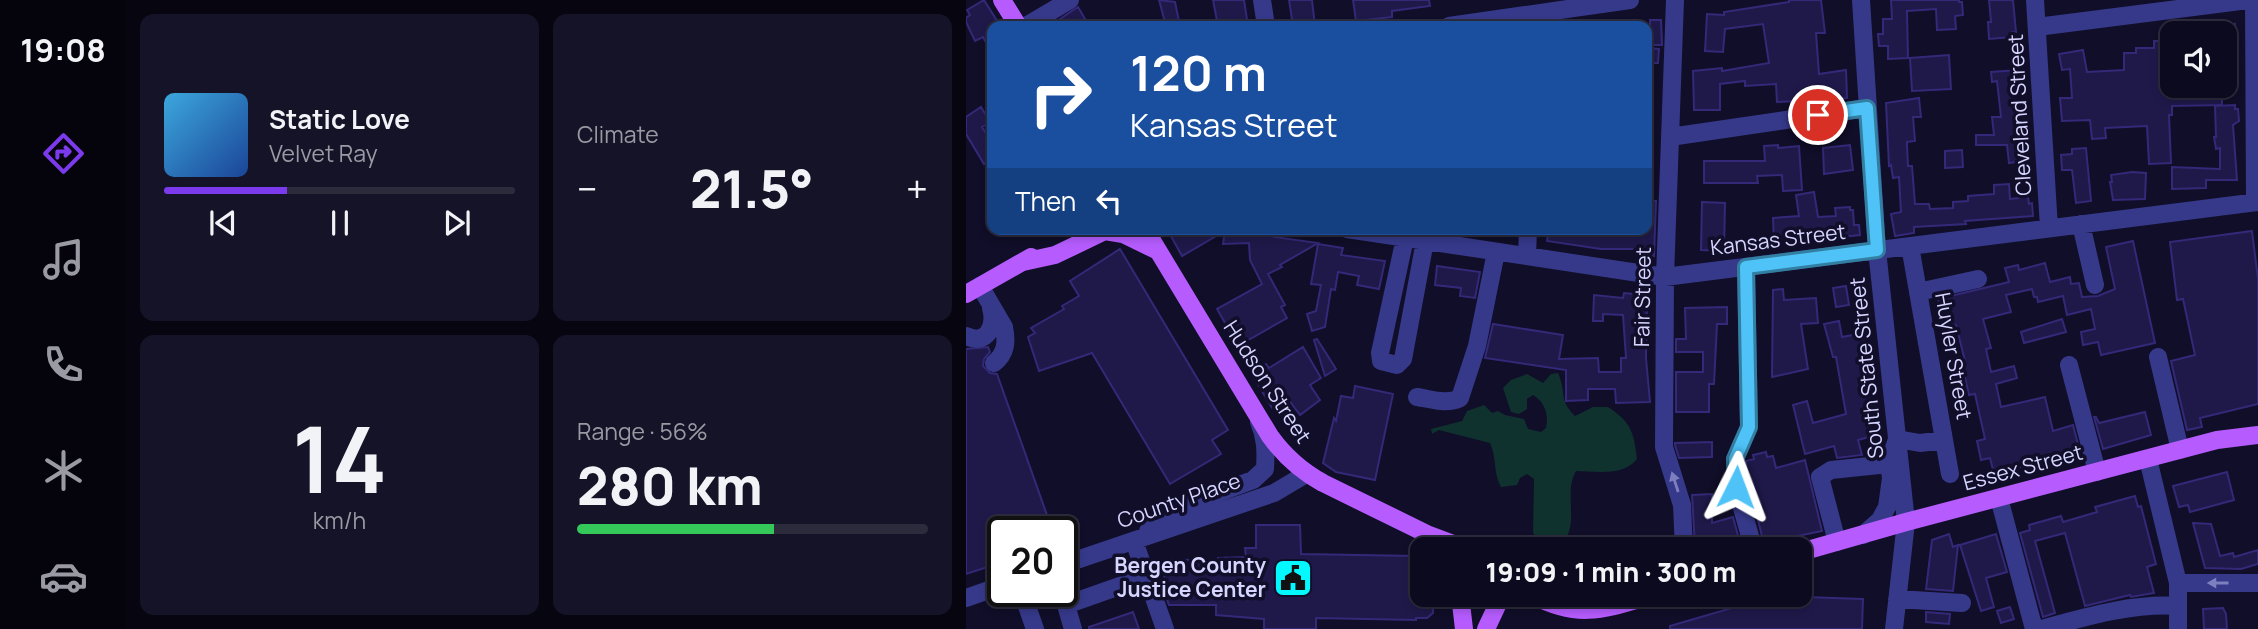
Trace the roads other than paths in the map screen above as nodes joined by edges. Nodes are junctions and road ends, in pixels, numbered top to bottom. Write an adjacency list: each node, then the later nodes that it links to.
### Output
1 (1002, 0): 11 (main road)
2 (1070, 0): 12 (street)
3 (1262, 0): 13 (street)
4 (1630, 0): 10 (street)
5 (1675, 0): 17 (street, Fair Street)
6 (1861, 0): 16 (street, South State Street)
7 (2035, 0): 15 (street, Cleveland Street)
8 (2248, 0): 15 (street)
9 (2253, 0): 18 (street)
10 (1534, 13): 14 (street)
11 (1015, 21)
12 (1034, 21)
13 (1265, 21)
14 (1482, 21)
15 (2037, 27): 20 (street, Cleveland Street)
16 (1867, 108): 17 (street); 30 (street, South State Street)
17 (1670, 137): 36 (street, Fair Street)
18 (2256, 202): 19 (street, Kansas Street)
19 (2081, 224): 20 (street, Kansas Street); 38 (street)
20 (2049, 228): 29 (street, Kansas Street)
21 (1069, 235): 34 (main road)
22 (1097, 235): 34 (main road)
23 (1125, 235): 31 (main road)
24 (1149, 235): 31 (main road, Hudson Street)
25 (1386, 235): 27 (street, Kansas Street)
26 (1528, 235): 33 (street)
27 (1405, 238): 28 (street, Kansas Street); 28 (street)
28 (1425, 241): 32 (street, Kansas Street)
29 (1910, 246): 30 (street, Kansas Street); 40 (street, Huyler Street)
30 (1877, 250): 35 (street, Kansas Street); 49 (street, South State Street)
31 (1158, 251): 47 (main road, Hudson Street)
32 (1496, 251): 33 (street, Kansas Street); 46 (street)
33 (1527, 256): 36 (street, Kansas Street)
34 (1023, 262): 39 (main road)
35 (1746, 267): 36 (street, Kansas Street); 64 (street)
36 (1665, 277): 63 (street, Fair Street, one-way to 36)
37 (1978, 279): 40 (street)
38 (2095, 285)
39 (970, 292): 41 (street)
40 (1918, 292): 50 (street, Huyler Street)
41 (990, 304): 42 (street); 44 (street)
42 (966, 336)
43 (2158, 357): 51 (street)
44 (994, 363)
45 (2069, 365): 54 (street)
46 (1417, 397)
47 (1248, 400): 55 (main road, Hudson Street); 65 (street)
48 (2258, 435): 51 (main road, Essex Street)
49 (1897, 439): 50 (street); 53 (street); 58 (street, South State Street)
50 (1944, 440): 56 (street, Huyler Street)
51 (2180, 450): 52 (main road, Essex Street)
52 (2148, 459): 54 (main road, Essex Street); 70 (street)
53 (1889, 464): 60 (street); 66 (street)
54 (2097, 472): 57 (main road, Essex Street)
55 (1306, 474): 59 (main road, Hudson Street); 65 (street, County Place)
56 (1950, 474)
57 (1999, 498): 58 (main road, Essex Street); 90 (street)
58 (1906, 522): 60 (main road, Essex Street); 75 (street, South State Street)
59 (1429, 535): 61 (main road); 62 (main road, Hudson Street)
60 (1863, 535): 66 (main road, Essex Street)
61 (1432, 537)
62 (1434, 537)
63 (1683, 537)
64 (1750, 537)
65 (1137, 539): 68 (street, County Place); 86 (street)
66 (1837, 542): 67 (main road, Essex Street)
67 (1812, 549)
68 (1078, 554)
69 (1131, 582): 73 (street)
70 (2178, 583): 71 (street, one-way to 70); 77 (street)
71 (2258, 583)
72 (987, 591): 74 (street)
73 (1078, 595)
74 (966, 598)
75 (1897, 599): 76 (street); 89 (street, South State Street)
76 (1962, 603)
77 (2178, 606): 91 (street); 92 (street)
78 (1027, 607): 84 (street)
79 (1067, 607): 85 (street)
80 (1461, 607): 87 (main road)
81 (1496, 607): 88 (main road)
82 (1565, 607): 83 (main road)
83 (1612, 607)
84 (1035, 629)
85 (1073, 629)
86 (1165, 629)
87 (1464, 629)
88 (1486, 629)
89 (1894, 629)
90 (2034, 629)
91 (2041, 629)
92 (2178, 629)

